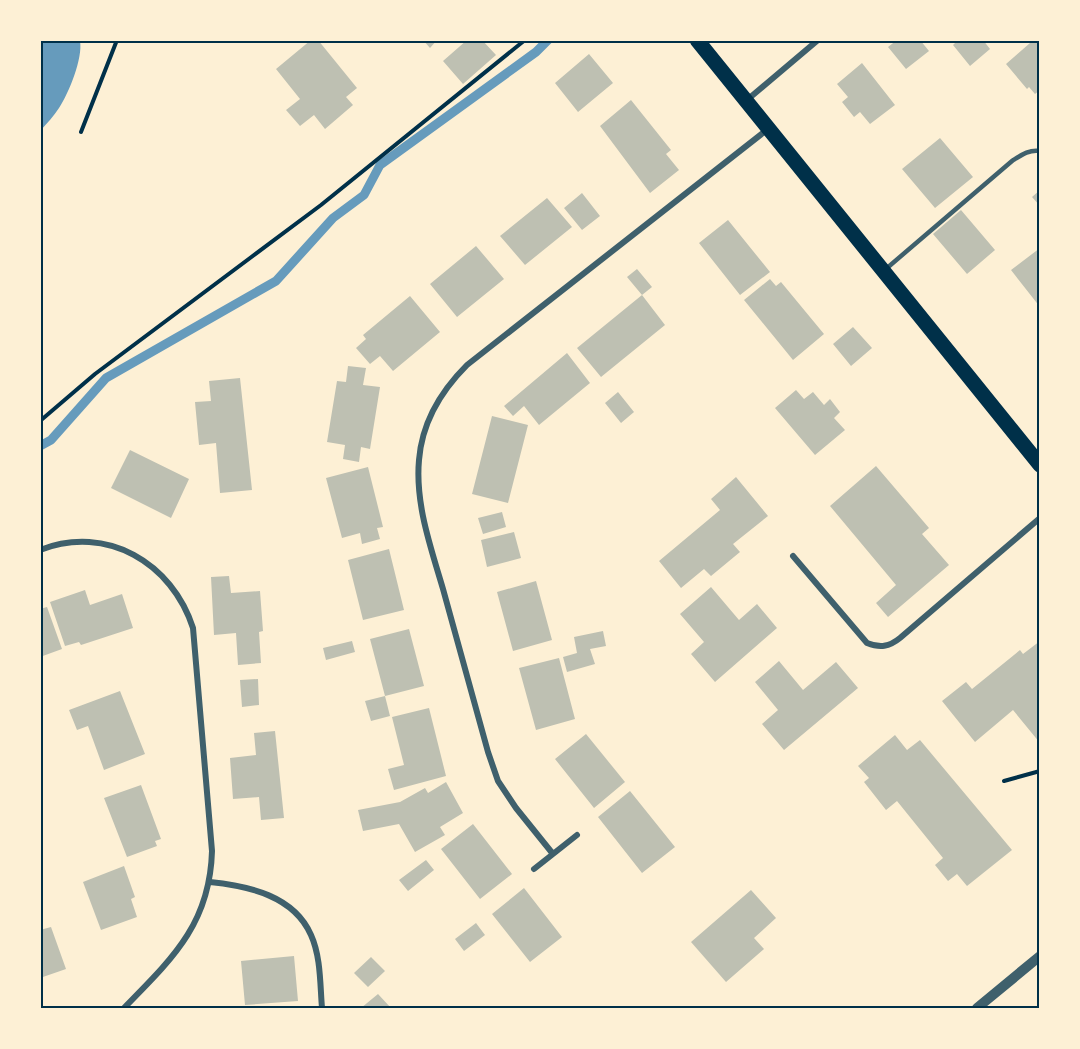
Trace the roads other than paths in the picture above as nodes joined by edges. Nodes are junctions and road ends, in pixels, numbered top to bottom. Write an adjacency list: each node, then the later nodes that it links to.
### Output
1 (697, 40): 3 (main road)
2 (818, 40): 3 (street)
3 (746, 101): 4 (main road)
4 (768, 129): 6 (main road); 12 (street)
5 (1040, 151): 6 (lane)
6 (883, 271): 7 (main road)
7 (1040, 465)
8 (1040, 518): 10 (street)
9 (40, 550): 14 (street)
10 (794, 556)
11 (577, 835): 12 (street)
12 (553, 854): 13 (street)
13 (534, 869)
14 (210, 882): 16 (street); 17 (street)
15 (1040, 956): 18 (street)
16 (124, 1008)
17 (322, 1008)
18 (977, 1008)

